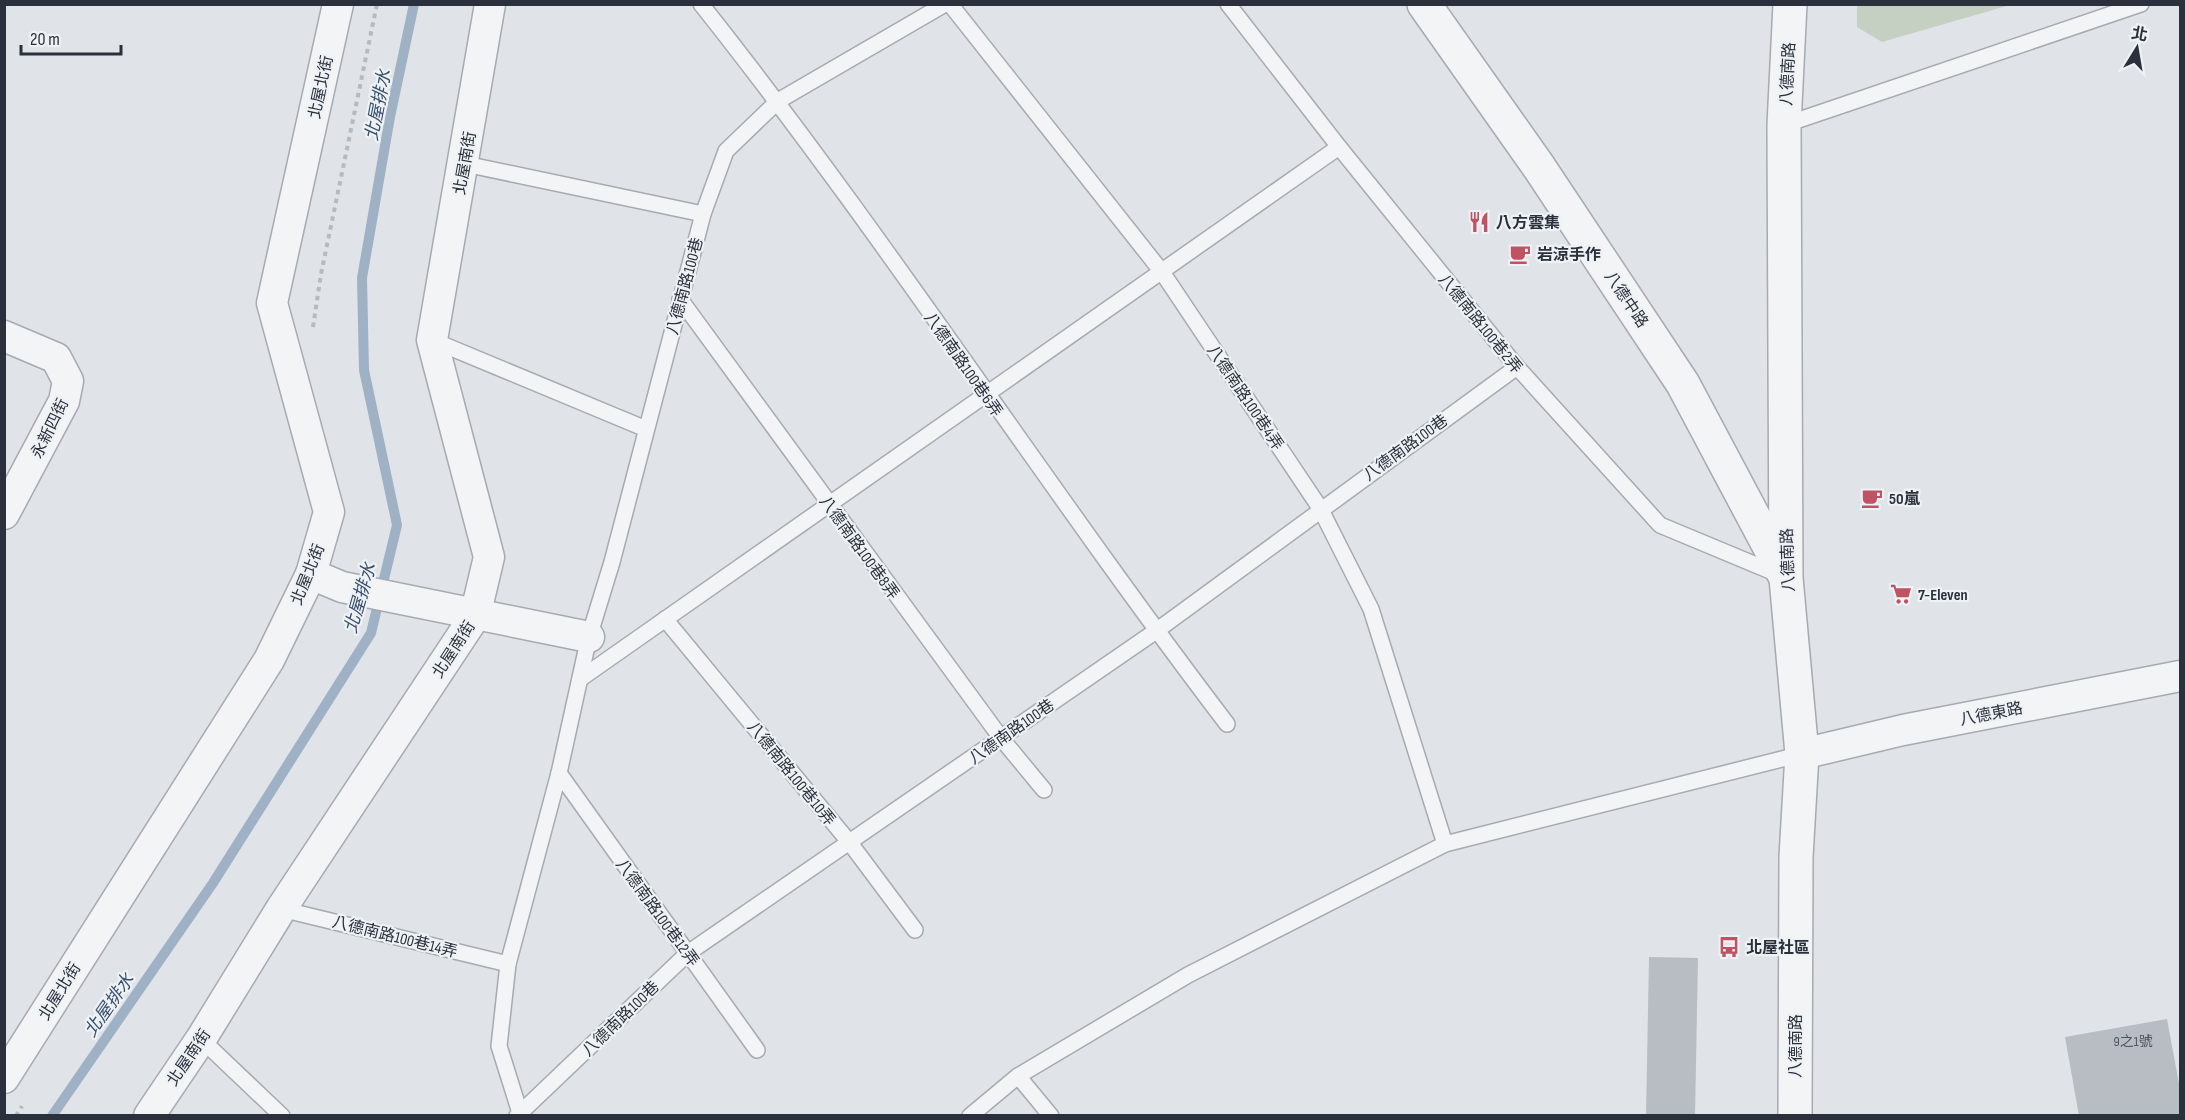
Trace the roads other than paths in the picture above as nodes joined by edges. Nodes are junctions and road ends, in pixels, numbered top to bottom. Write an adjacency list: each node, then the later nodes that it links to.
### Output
1 (338, 4): 25 (street, 北屋北街)
2 (490, 4): 13 (street, 北屋南街)
3 (700, 4): 10 (lane, 八德南路100巷6弄)
4 (945, 4): 10 (lane, 八德南路100巷)
5 (950, 4): 15 (lane, 八德南路100巷4弄)
6 (1228, 4): 12 (lane, 八德南路100巷2弄)
7 (1424, 4): 26 (street, 八德中路)
8 (1790, 4): 11 (street, 八德南路)
9 (2141, 4): 11 (lane)
10 (778, 101): 14 (lane, 八德南路100巷); 20 (lane, 八德南路100巷6弄)
11 (1784, 125): 26 (street, 八德南路)
12 (1339, 147): 15 (lane); 19 (lane, 八德南路100巷2弄)
13 (465, 164): 14 (lane); 18 (street, 北屋南街)
14 (703, 214): 16 (lane, 八德南路100巷)
15 (1162, 272): 20 (lane); 23 (lane, 八德南路100巷4弄)
16 (680, 300): 21 (lane, 八德南路100巷); 22 (lane, 八德南路100巷8弄)
17 (4, 336): 24 (street, 永新四街)
18 (432, 340): 21 (lane); 27 (street, 北屋南街)
19 (1517, 367): 23 (lane, 八德南路100巷); 26 (lane, 八德南路100巷2弄)
20 (986, 394): 22 (lane); 29 (lane, 八德南路100巷6弄)
21 (646, 429): 30 (lane, 八德南路100巷)
22 (829, 505): 28 (lane); 34 (lane, 八德南路100巷8弄)
23 (1320, 508): 29 (lane, 八德南路100巷); 39 (lane, 八德南路100巷4弄)
24 (4, 514)
25 (311, 574): 27 (street); 47 (street, 北屋北街)
26 (1786, 578): 35 (street, 八德南路)
27 (475, 616): 30 (street); 40 (street, 北屋南街)
28 (665, 619): 32 (lane); 38 (lane, 八德南路100巷10弄)
29 (1156, 631): 33 (lane, 八德南路100巷6弄); 34 (lane, 八德南路100巷)
30 (589, 637): 32 (lane, 八德南路100巷)
31 (2181, 676): 35 (street, 八德東路)
32 (580, 679): 36 (lane, 八德南路100巷)
33 (1227, 723)
34 (1001, 738): 37 (lane, 八德南路100巷8弄); 38 (lane, 八德南路100巷)
35 (1802, 754): 39 (lane); 53 (street, 八德南路)
36 (559, 773): 42 (lane, 八德南路100巷12弄); 43 (lane, 八德南路100巷)
37 (1044, 790)
38 (850, 843): 41 (lane, 八德南路100巷10弄); 42 (lane, 八德南路100巷)
39 (1445, 844): 46 (lane)
40 (281, 909): 43 (lane, 八德南路100巷14弄); 44 (street, 北屋南街)
41 (915, 930)
42 (688, 953): 45 (lane, 八德南路100巷12弄); 48 (lane, 八德南路100巷)
43 (508, 964): 48 (lane, 八德南路100巷)
44 (201, 1038): 49 (street, 北屋南街); 50 (lane)
45 (757, 1050)
46 (1018, 1076): 51 (lane); 52 (lane)
47 (4, 1078)
48 (519, 1115)
49 (149, 1116)
50 (282, 1116)
51 (969, 1116)
52 (1051, 1116)
53 (1795, 1116)

